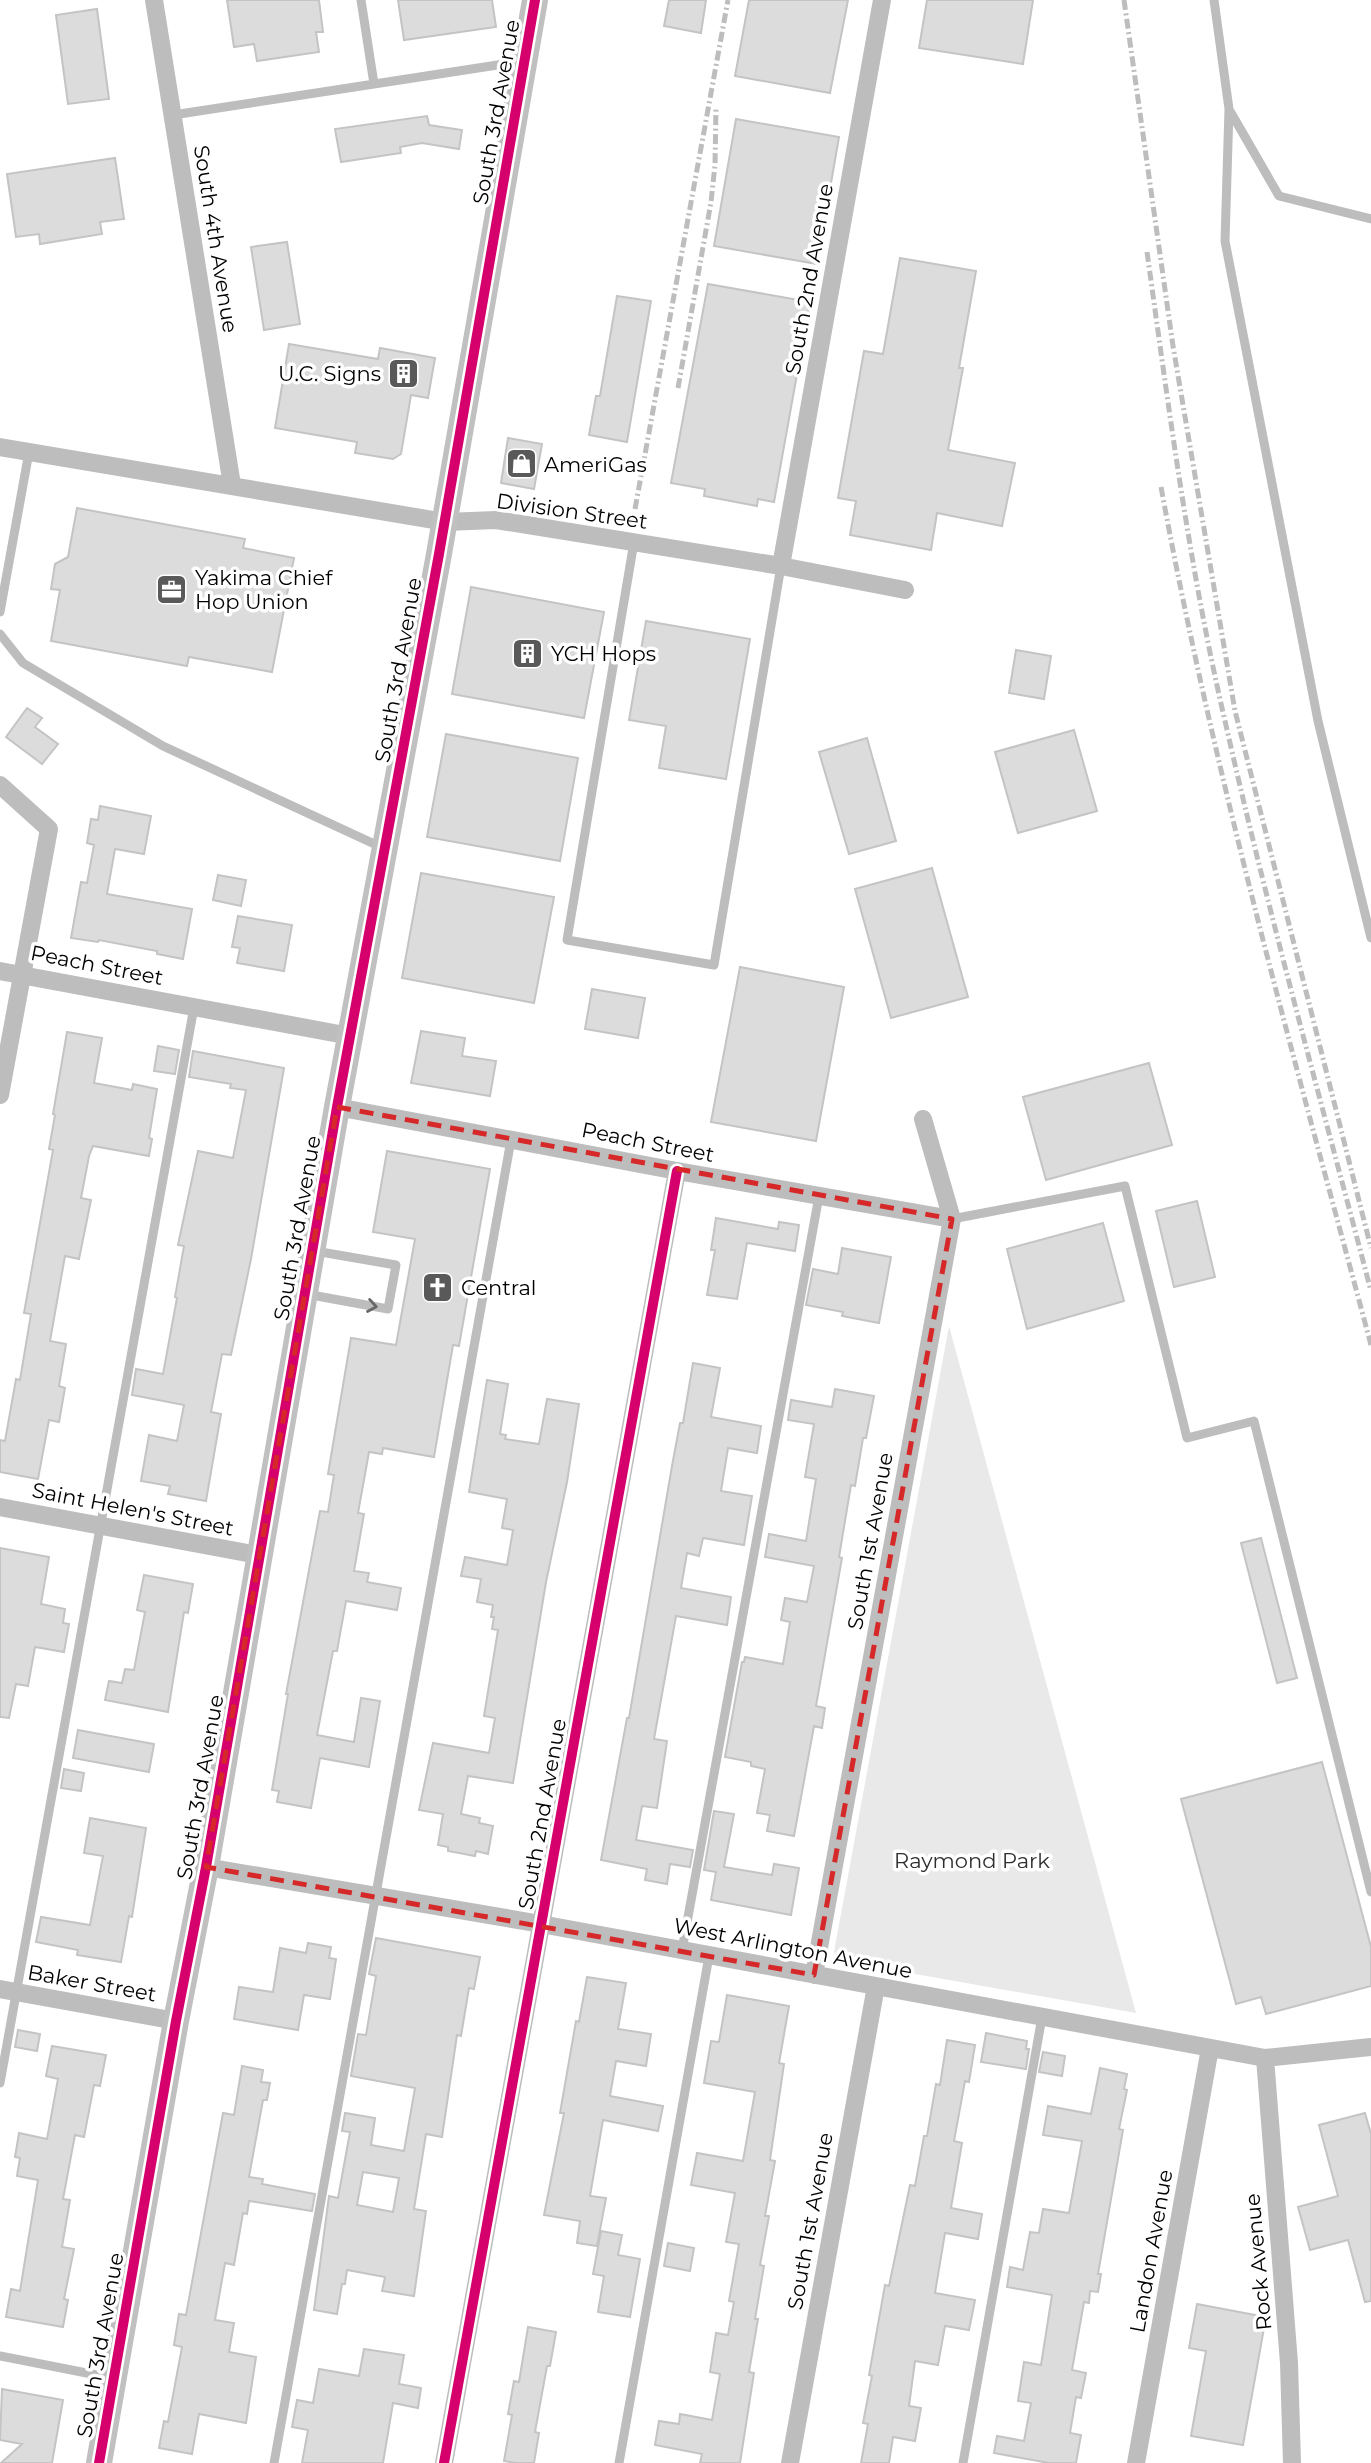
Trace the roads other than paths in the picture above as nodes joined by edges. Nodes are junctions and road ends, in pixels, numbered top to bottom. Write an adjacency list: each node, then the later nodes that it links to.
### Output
1 (154, 0): 9 (street, South 4th Avenue)
2 (361, 0): 7 (lane)
3 (535, 0): 6 (street, South 3rd Avenue)
4 (882, 0): 16 (street, South 2nd Avenue)
5 (1214, 0): 8 (lane)
6 (524, 67): 7 (lane); 14 (street, South 3rd Avenue)
7 (374, 84): 9 (lane)
8 (1229, 109): 10 (lane); 22 (lane)
9 (173, 115): 13 (street, South 4th Avenue)
10 (1371, 219)
11 (0, 447): 12 (street, Division Street)
12 (29, 452): 13 (street, Division Street); 18 (lane)
13 (232, 485): 14 (street, Division Street)
14 (445, 522): 15 (street, Division Street); 21 (street, South 3rd Avenue)
15 (634, 542): 16 (street, Division Street); 16 (lane)
16 (781, 566): 17 (street, Division Street)
17 (905, 590)
18 (0, 612)
19 (0, 634): 21 (lane)
20 (0, 785): 24 (street)
21 (385, 849): 26 (street, South 3rd Avenue)
22 (1371, 938)
23 (0, 971): 24 (street, Peach Street)
24 (21, 974): 25 (street, Peach Street); 27 (street)
25 (194, 1007): 26 (street, Peach Street); 37 (lane)
26 (350, 1036): 28 (street, South 3rd Avenue)
27 (0, 1095)
28 (337, 1107): 30 (street, Peach Street); 34 (street, South 3rd Avenue)
29 (923, 1119): 33 (street, South 1st Avenue)
30 (511, 1140): 31 (street, Peach Street); 41 (lane)
31 (677, 1171): 32 (street, Peach Street); 42 (street, South 2nd Avenue)
32 (819, 1196): 33 (street, Peach Street); 43 (lane)
33 (952, 1219): 40 (lane); 45 (street, South 1st Avenue)
34 (312, 1250): 35 (street, South 3rd Avenue); 35 (lane, one-way to 34)
35 (304, 1294): 38 (street, South 3rd Avenue)
36 (0, 1507): 37 (street, Saint Helen's Street)
37 (100, 1526): 38 (street, Saint Helen's Street); 47 (lane)
38 (258, 1555): 39 (street, South 3rd Avenue)
39 (206, 1867): 41 (street, West Arlington Avenue); 49 (street, South 3rd Avenue)
40 (1371, 1892)
41 (375, 1896): 42 (street, West Arlington Avenue); 57 (lane)
42 (541, 1924): 43 (street, West Arlington Avenue); 58 (street, South 2nd Avenue)
43 (682, 1950): 44 (street, West Arlington Avenue)
44 (709, 1956): 45 (street, West Arlington Avenue); 59 (lane)
45 (814, 1975): 46 (street, West Arlington Avenue)
46 (876, 1986): 48 (street, West Arlington Avenue); 60 (street, South 1st Avenue)
47 (8, 1991): 49 (street, Baker Street); 53 (lane)
48 (1042, 2017): 51 (street, West Arlington Avenue); 61 (lane)
49 (176, 2021): 55 (street, South 3rd Avenue)
50 (1371, 2046): 52 (street, West Arlington Avenue)
51 (1210, 2048): 52 (street, West Arlington Avenue); 62 (street, Landon Avenue)
52 (1265, 2058): 63 (street, Rock Avenue)
53 (0, 2083)
54 (0, 2356): 55 (lane)
55 (114, 2378): 56 (street, South 3rd Avenue)
56 (99, 2463)
57 (274, 2463)
58 (444, 2463)
59 (619, 2463)
60 (790, 2463)
61 (963, 2463)
62 (1136, 2463)
63 (1292, 2463)

